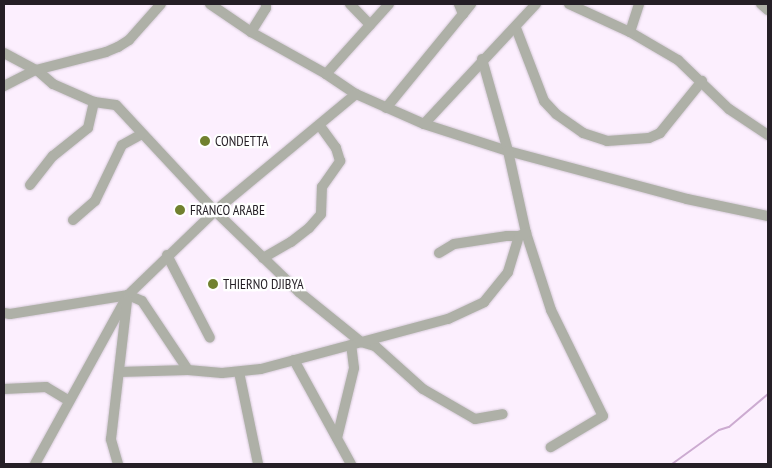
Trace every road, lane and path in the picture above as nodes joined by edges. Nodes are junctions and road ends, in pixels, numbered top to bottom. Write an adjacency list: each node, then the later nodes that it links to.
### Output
1 (161, 4): 20 (street)
2 (210, 4): 16 (street)
3 (266, 4): 16 (street)
4 (350, 4): 14 (street)
5 (389, 4): 14 (street)
6 (459, 4): 13 (street)
7 (471, 4): 13 (street)
8 (536, 4): 15 (street)
9 (569, 4): 17 (street)
10 (639, 4): 17 (street)
11 (761, 4): 12 (street)
12 (768, 10)
13 (463, 14): 26 (street)
14 (370, 25): 21 (street)
15 (516, 28): 19 (street); 22 (street)
16 (251, 32): 21 (street)
17 (630, 32): 22 (street)
18 (4, 53): 20 (street)
19 (482, 60): 27 (street); 31 (street)
20 (36, 70): 23 (street); 25 (street)
21 (326, 74): 24 (street)
22 (702, 81): 30 (street)
23 (4, 86)
24 (356, 94): 26 (street); 28 (street)
25 (94, 102): 29 (street); 32 (street)
26 (386, 108): 27 (street)
27 (424, 124): 31 (street)
28 (320, 126): 33 (street); 39 (street)
29 (142, 134): 33 (street); 35 (street)
30 (768, 135)
31 (508, 150): 34 (street); 36 (street)
32 (30, 185)
33 (215, 211): 38 (street); 39 (street)
34 (768, 216)
35 (73, 220)
36 (523, 235): 37 (street); 43 (street); 52 (street)
37 (439, 253)
38 (167, 255): 40 (street); 42 (street)
39 (263, 258): 43 (street)
40 (128, 295): 41 (street); 45 (street); 46 (street); 49 (street)
41 (4, 313)
42 (210, 338)
43 (356, 344): 44 (street); 50 (street); 51 (street)
44 (294, 360): 47 (street); 51 (street)
45 (188, 370): 46 (street); 47 (street)
46 (119, 372): 54 (street)
47 (239, 372): 55 (street)
48 (4, 389): 49 (street)
49 (69, 401): 53 (street)
50 (503, 414)
51 (337, 438): 56 (street)
52 (551, 447)
53 (35, 464)
54 (118, 464)
55 (258, 464)
56 (351, 464)

